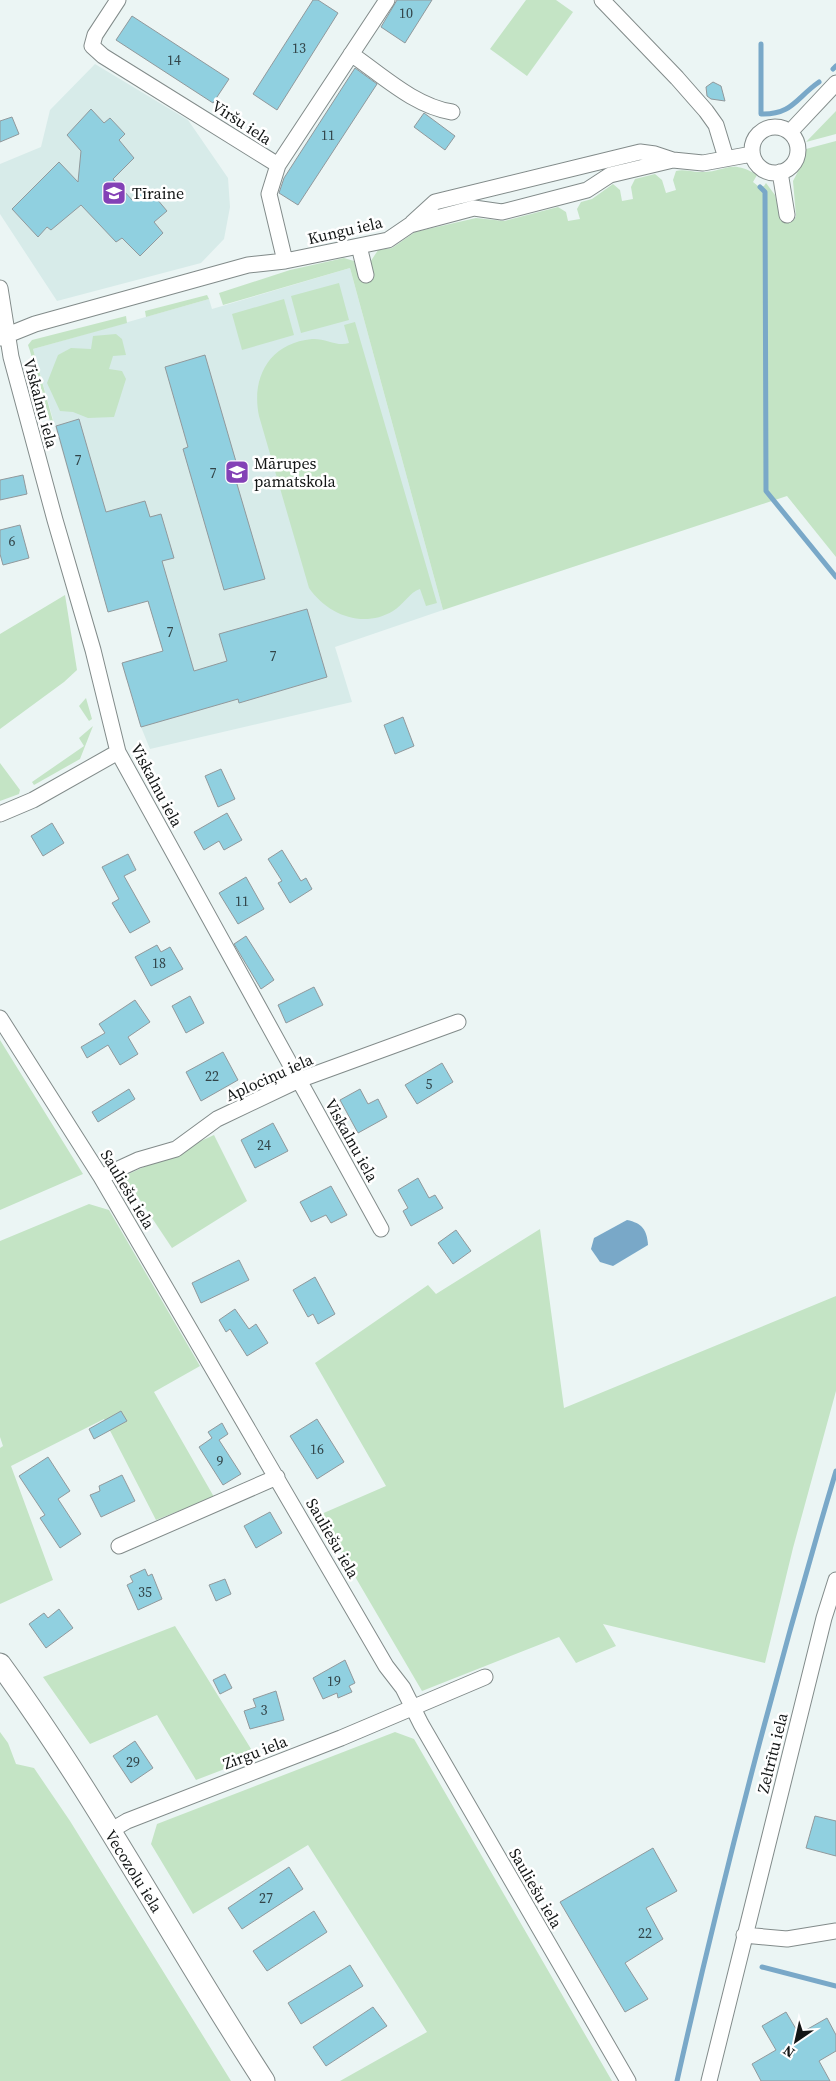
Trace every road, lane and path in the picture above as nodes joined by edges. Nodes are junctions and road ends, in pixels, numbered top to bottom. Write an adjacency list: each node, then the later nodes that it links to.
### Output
1 (118, 0): 11 (street, Viršu iela)
2 (387, 0): 4 (street, Viršu iela)
3 (602, 0): 9 (street)
4 (351, 54): 6 (street); 11 (street, Viršu iela)
5 (836, 83): 7 (street)
6 (452, 112)
7 (790, 132): 8 (street); 12 (street)
8 (752, 154): 9 (street, Kungu iela); 12 (street)
9 (726, 158): 10 (street, Kungu iela)
10 (673, 160): 14 (street, Kungu iela); 14 (street)
11 (278, 165): 16 (street)
12 (780, 172): 13 (street)
13 (787, 215)
14 (410, 226): 15 (street, Kungu iela)
15 (359, 246): 16 (street, Kungu iela); 17 (street)
16 (285, 261): 19 (street, Kungu iela)
17 (366, 275)
18 (0, 288): 19 (street, Viskalnu iela)
19 (4, 336): 20 (street, Viskalnu iela)
20 (118, 752): 21 (street); 24 (street, Viskalnu iela)
21 (0, 814)
22 (0, 1018): 25 (street, Sauliešu iela)
23 (458, 1022): 24 (street, Aplociņu iela)
24 (299, 1080): 25 (street, Aplociņu iela); 26 (street, Viskalnu iela)
25 (101, 1177): 27 (street, Sauliešu iela)
26 (381, 1229)
27 (277, 1477): 28 (street); 33 (street, Sauliešu iela)
28 (119, 1546)
29 (836, 1580): 30 (street, Zeltrītu iela)
30 (830, 1620): 36 (street, Zeltrītu iela)
31 (0, 1664): 34 (street, Vecozolu iela)
32 (485, 1677): 33 (street, Zirgu iela)
33 (413, 1706): 34 (street, Zirgu iela); 38 (street, Sauliešu iela)
34 (110, 1831): 37 (street, Vecozolu iela)
35 (836, 1931): 36 (street)
36 (744, 1935): 39 (street, Zeltrītu iela)
37 (264, 2081)
38 (628, 2081)
39 (710, 2081)

